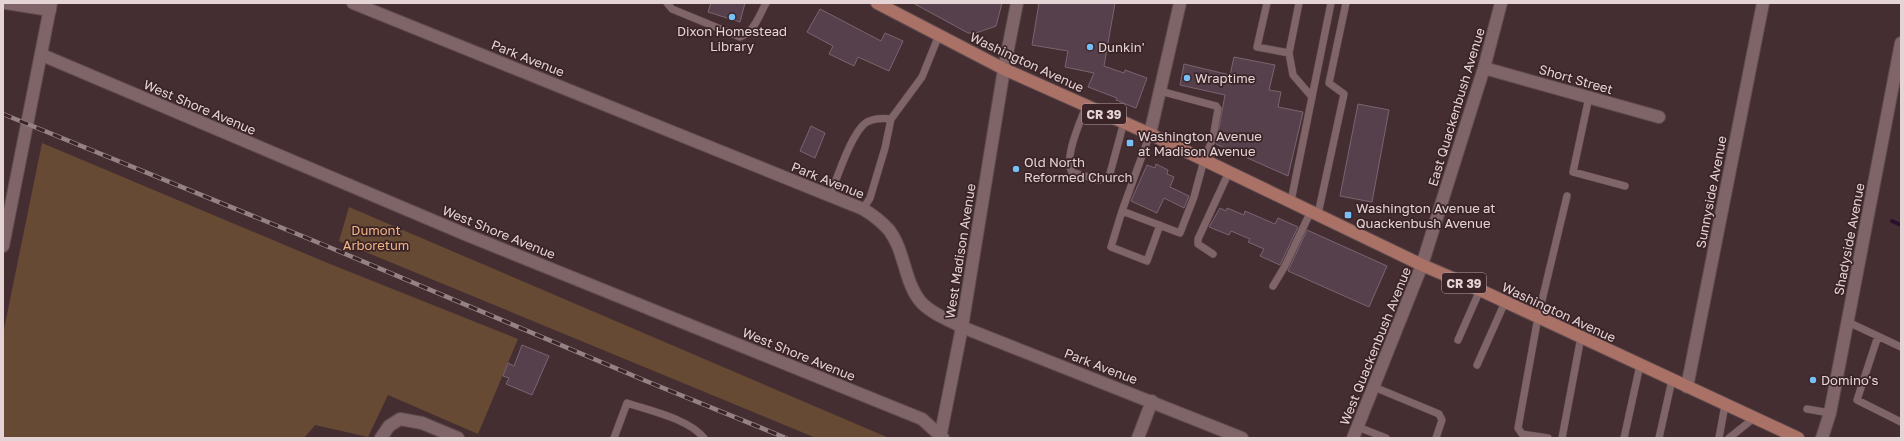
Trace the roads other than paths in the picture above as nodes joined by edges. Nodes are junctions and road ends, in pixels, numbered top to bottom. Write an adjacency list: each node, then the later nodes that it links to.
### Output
1 (6, 3): 14 (street)
2 (353, 3): 32 (street, Park Avenue)
3 (667, 3): 4 (lane)
4 (766, 3)
5 (877, 3): 15 (main road, Washington Avenue / CR 39)
6 (1017, 3): 20 (street, West Madison Avenue)
7 (1180, 3): 21 (street)
8 (1267, 3): 17 (lane)
9 (1299, 3): 17 (lane)
10 (1331, 3): 22 (lane)
11 (1346, 3): 37 (lane)
12 (1501, 3): 19 (street, East Quackenbush Avenue)
13 (1763, 3): 57 (street, Sunnyside Avenue)
14 (50, 7): 18 (street)
15 (939, 35): 20 (main road, Washington Avenue / CR 39); 26 (lane)
16 (1901, 43): 47 (street, Shadyside Avenue)
17 (1289, 53): 22 (lane)
18 (42, 55): 38 (street); 65 (street, West Shore Avenue)
19 (1484, 68): 23 (street, Short Street); 42 (street, East Quackenbush Avenue)
20 (1004, 69): 24 (main road, Washington Avenue / CR 39); 48 (street, West Madison Avenue)
21 (1160, 91): 28 (street); 29 (lane)
22 (1312, 97): 34 (lane)
23 (1589, 97): 25 (street, Short Street); 31 (lane)
24 (1086, 106): 27 (main road, Washington Avenue / CR 39); 27 (lane)
25 (1659, 117)
26 (891, 118): 32 (lane); 35 (lane)
27 (1124, 122): 28 (main road, Washington Avenue / CR 39)
28 (1150, 134): 29 (main road, Washington Avenue / CR 39); 36 (lane)
29 (1204, 160): 30 (main road, Washington Avenue / CR 39); 39 (lane)
30 (1229, 172): 34 (main road, Washington Avenue / CR 39); 41 (lane)
31 (1625, 186)
32 (830, 196): 35 (street, Park Avenue)
33 (1567, 196): 46 (lane)
34 (1291, 201): 37 (main road, Washington Avenue / CR 39)
35 (862, 209): 48 (street, Park Avenue)
36 (1122, 211): 39 (lane); 39 (lane)
37 (1315, 212): 42 (main road, Washington Avenue / CR 39); 43 (lane)
38 (5, 220): 40 (street)
39 (1160, 225)
40 (3, 246)
41 (1214, 254)
42 (1422, 265): 44 (main road, Washington Avenue / CR 39); 56 (street, West Quackenbush Avenue)
43 (1272, 286)
44 (1480, 290): 45 (main road, Washington Avenue / CR 39); 51 (lane)
45 (1505, 302): 46 (main road, Washington Avenue / CR 39); 53 (lane)
46 (1538, 317): 50 (main road, Washington Avenue / CR 39); 75 (lane)
47 (1848, 322): 49 (lane); 61 (street, Shadyside Avenue)
48 (962, 327): 58 (street, Park Avenue); 65 (street, West Madison Avenue)
49 (1878, 336): 52 (lane); 63 (lane)
50 (1581, 337): 54 (main road, Washington Avenue / CR 39); 76 (lane)
51 (1458, 340)
52 (1901, 347)
53 (1477, 365)
54 (1640, 365): 55 (main road, Washington Avenue / CR 39); 77 (lane)
55 (1672, 380): 57 (main road, Washington Avenue / CR 39); 78 (lane)
56 (1374, 386): 64 (street, West Quackenbush Avenue); 74 (lane)
57 (1687, 387): 59 (main road, Washington Avenue / CR 39)
58 (1152, 401): 70 (street); 71 (street, Park Avenue)
59 (1725, 405): 62 (main road, Washington Avenue / CR 39); 79 (lane)
60 (1807, 409): 61 (lane)
61 (1830, 413): 82 (street, Shadyside Avenue)
62 (1754, 418): 80 (lane); 81 (main road, Washington Avenue / CR 39)
63 (1901, 422)
64 (1358, 426): 72 (street, West Quackenbush Avenue); 73 (lane)
65 (941, 437)
66 (381, 438): 67 (street)
67 (458, 438)
68 (614, 438): 69 (lane)
69 (704, 438)
70 (1138, 438)
71 (1242, 438)
72 (1353, 438)
73 (1386, 438)
74 (1436, 438)
75 (1548, 438)
76 (1562, 438)
77 (1624, 438)
78 (1659, 438)
79 (1719, 438)
80 (1729, 438)
81 (1798, 438)
82 (1822, 438)

